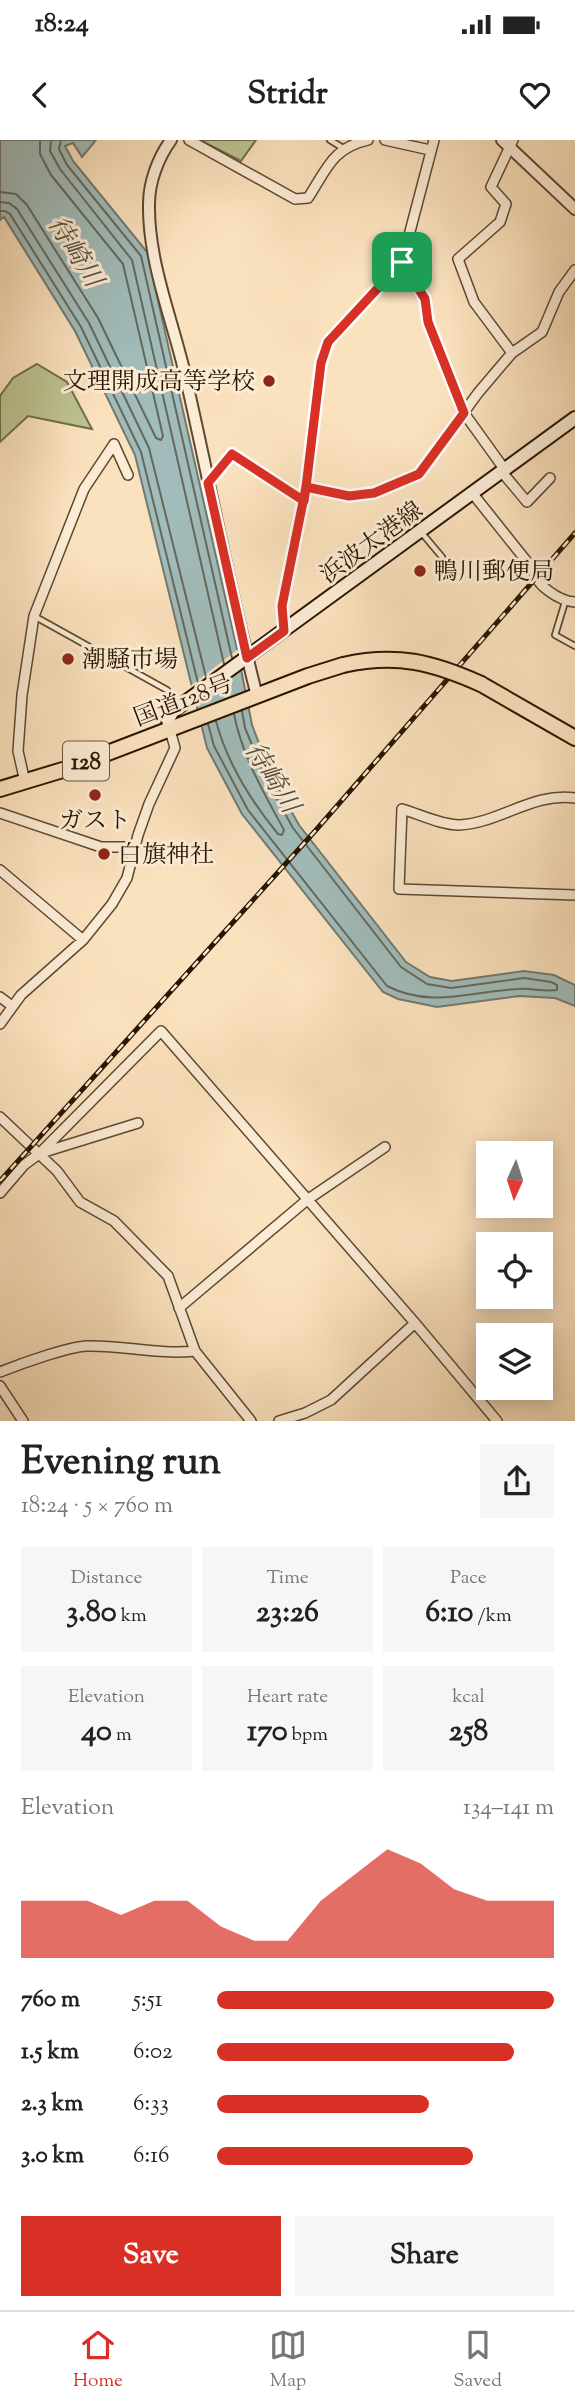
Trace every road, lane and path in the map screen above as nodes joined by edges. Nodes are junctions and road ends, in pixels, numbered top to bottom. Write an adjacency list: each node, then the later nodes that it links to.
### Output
1 (171, 140): 19 (street)
2 (189, 140): 8 (street)
3 (330, 140): 8 (lane)
4 (368, 140): 8 (street)
5 (385, 140): 9 (street)
6 (434, 140): 9 (street)
7 (508, 142): 10 (street); 13 (street)
8 (343, 148)
9 (430, 150): 11 (street)
10 (575, 209)
11 (402, 262): 14 (street); 20 (street)
12 (575, 270): 13 (street)
13 (513, 353): 14 (street)
14 (464, 413): 16 (street); 20 (street)
15 (575, 418): 16 (main road, 浜波太港線)
16 (503, 471): 18 (street); 21 (main road, 浜波太港線)
17 (128, 475): 26 (street)
18 (550, 478)
19 (208, 483): 22 (street); 29 (street)
20 (306, 487): 22 (street)
21 (473, 494): 23 (main road, 浜波太港線); 25 (street)
22 (304, 501): 27 (street)
23 (421, 532): 24 (lane); 27 (main road, 浜波太港線)
24 (442, 557)
25 (570, 602): 28 (lane)
26 (34, 616): 30 (lane); 34 (street)
27 (284, 631): 29 (main road, 浜波太港線)
28 (575, 646)
29 (243, 661): 31 (street); 32 (main road, 浜波太港線)
30 (167, 690)
31 (253, 697): 32 (highway, 国道128号 / 128); 33 (highway, 国道128号 / 128, bridge)
32 (170, 730): 34 (highway, 国道128号 / 128); 38 (street)
33 (575, 738)
34 (25, 782): 35 (highway, 国道128号 / 128)
35 (0, 789)
36 (575, 798): 40 (street)
37 (0, 813): 38 (street)
38 (135, 847): 41 (street)
39 (0, 870): 41 (street)
40 (575, 895)
41 (83, 940): 43 (street)
42 (0, 997): 43 (street)
43 (12, 1006): 44 (street)
44 (0, 1024)
45 (0, 1117): 48 (street)
46 (138, 1123): 48 (street)
47 (385, 1147): 50 (street)
48 (39, 1154): 49 (street); 50 (street); 51 (street)
49 (0, 1192)
50 (307, 1200): 51 (street); 52 (street)
51 (179, 1308): 53 (street)
52 (415, 1323): 58 (street); 59 (street)
53 (195, 1351): 54 (street); 57 (street)
54 (0, 1372)
55 (0, 1386): 56 (street)
56 (23, 1421)
57 (251, 1421)
58 (279, 1421)
59 (497, 1421)

